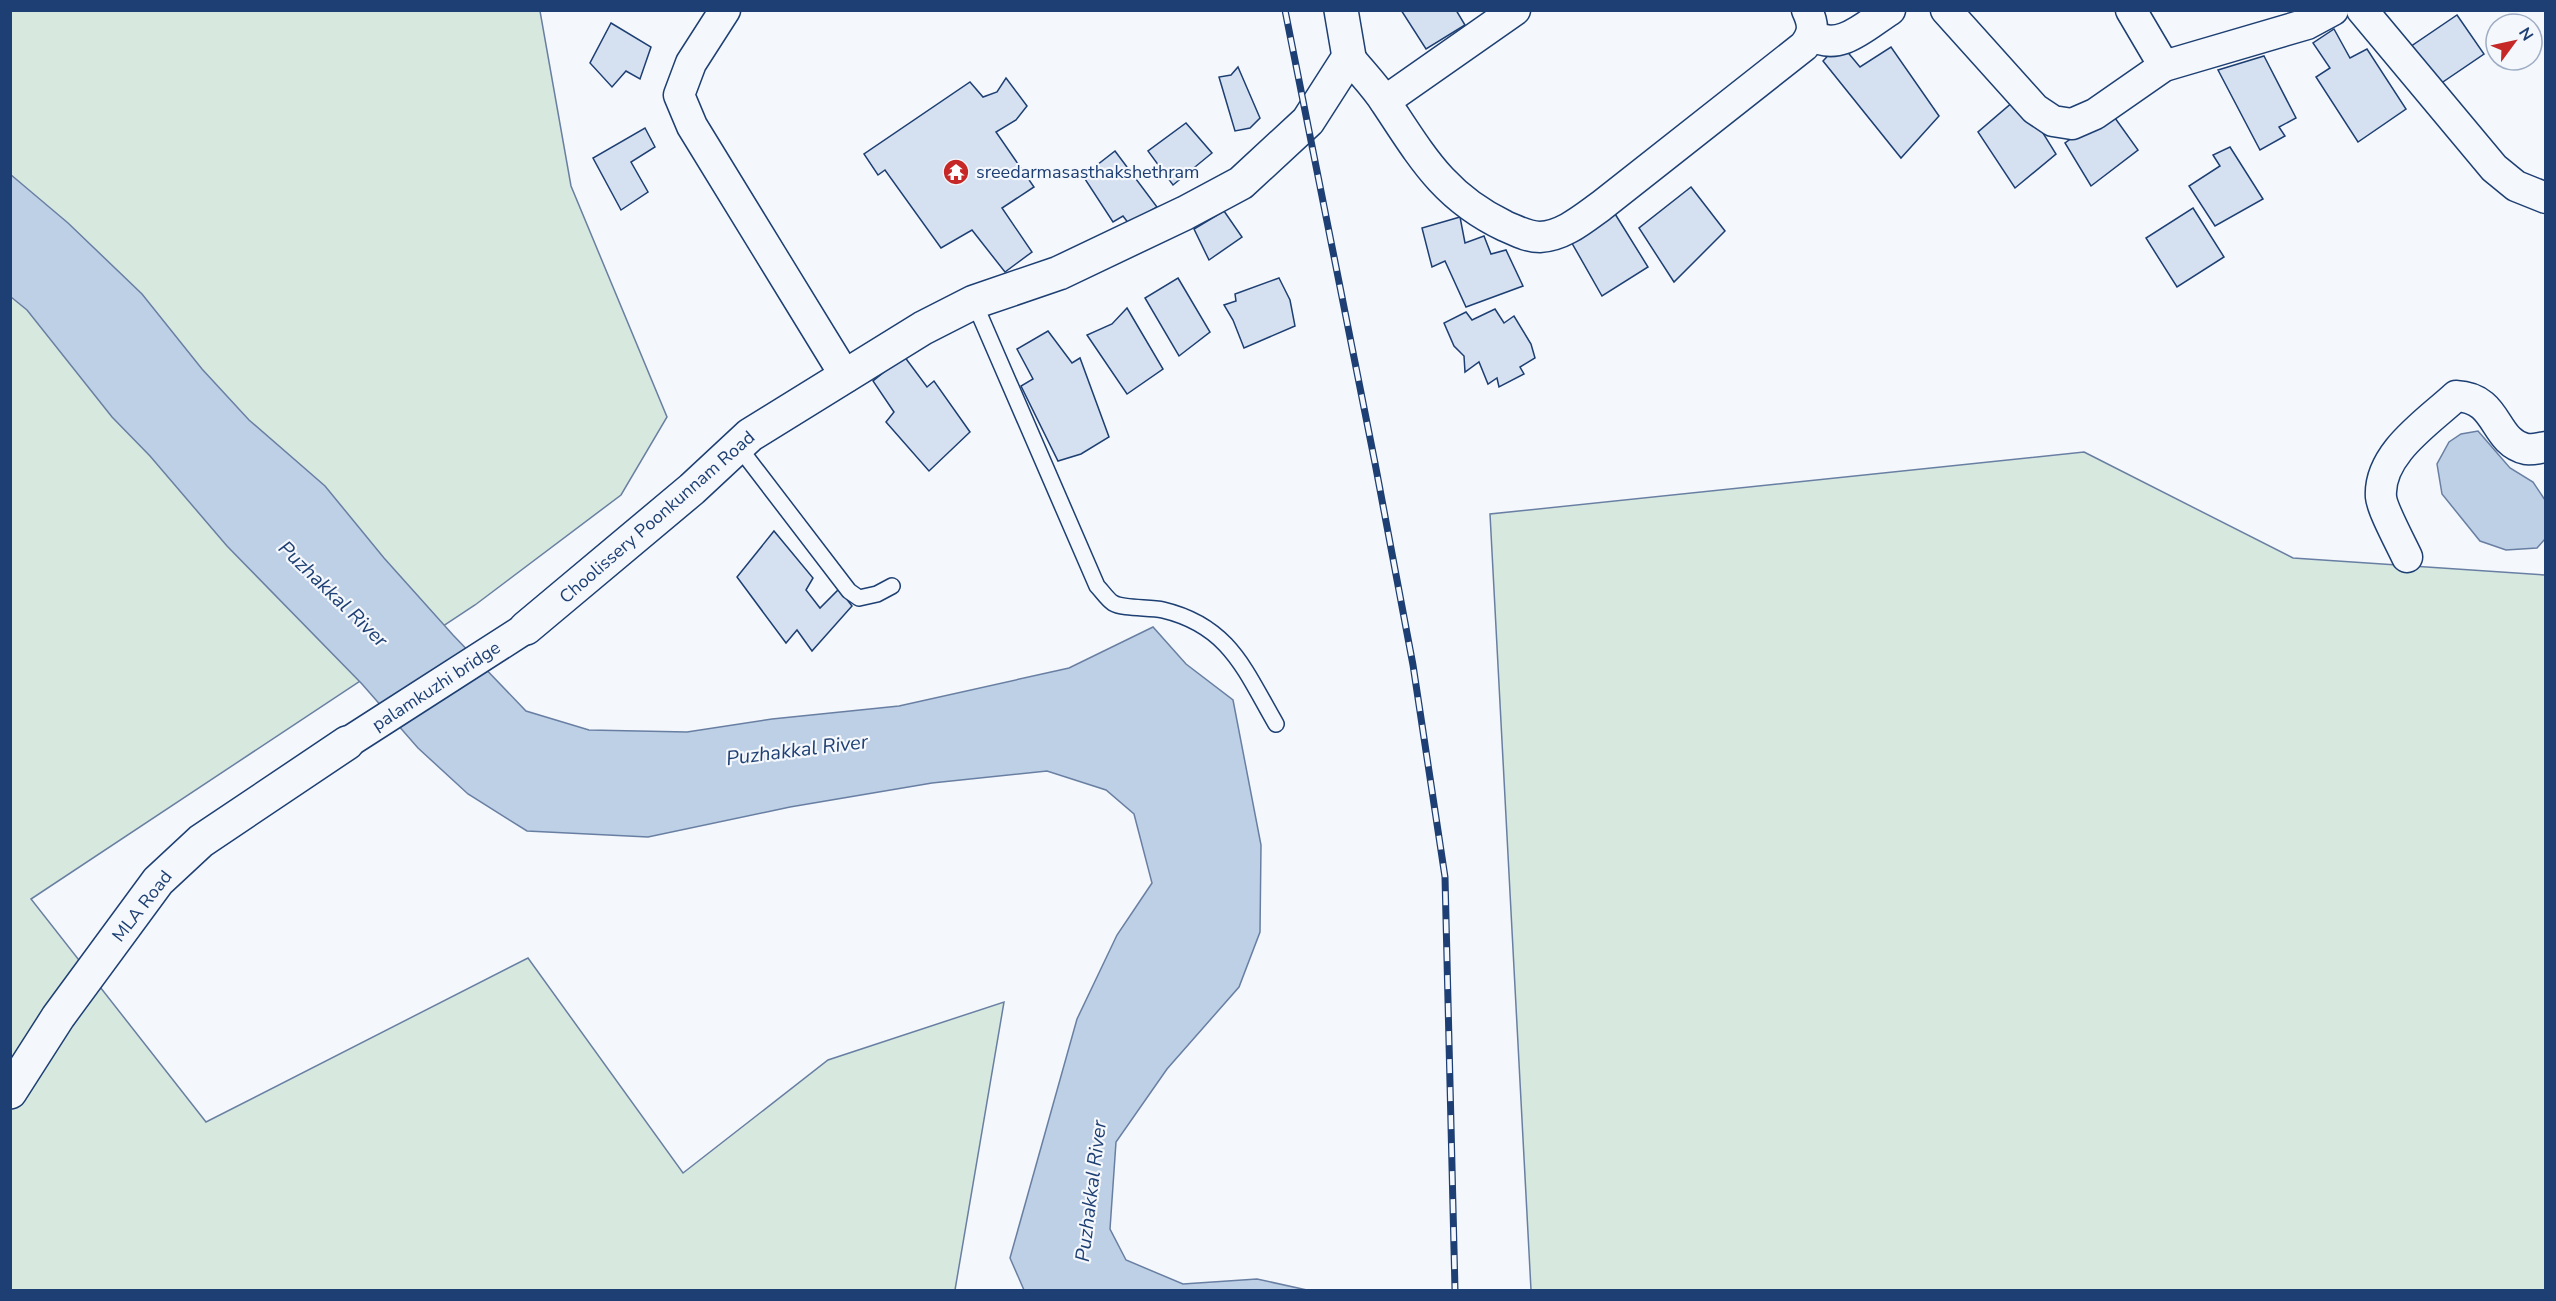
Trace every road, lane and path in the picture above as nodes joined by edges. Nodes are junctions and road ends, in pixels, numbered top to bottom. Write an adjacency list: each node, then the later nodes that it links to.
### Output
1 (725, 10): 16 (street)
2 (1341, 10): 11 (street)
3 (1515, 10): 13 (street)
4 (1890, 10): 10 (street)
5 (1946, 10): 12 (street)
6 (2131, 10): 12 (street)
7 (2333, 10): 9 (street)
8 (2362, 10): 14 (street)
9 (2287, 19): 12 (street)
10 (1809, 23): 13 (street)
11 (1349, 57): 13 (street); 15 (street, Choolissery Poonkunnam Road)
12 (2164, 66)
13 (1385, 101)
14 (2546, 198)
15 (974, 302): 16 (street, Choolissery Poonkunnam Road); 22 (lane)
16 (846, 377): 17 (street, Choolissery Poonkunnam Road)
17 (738, 446): 20 (lane); 21 (street, Choolissery Poonkunnam Road)
18 (2546, 447): 19 (street)
19 (2407, 557)
20 (892, 586)
21 (526, 628): 23 (street, palamkuzhi bridge)
22 (1276, 724)
23 (347, 743): 24 (street, MLA Road)
24 (10, 1092)

